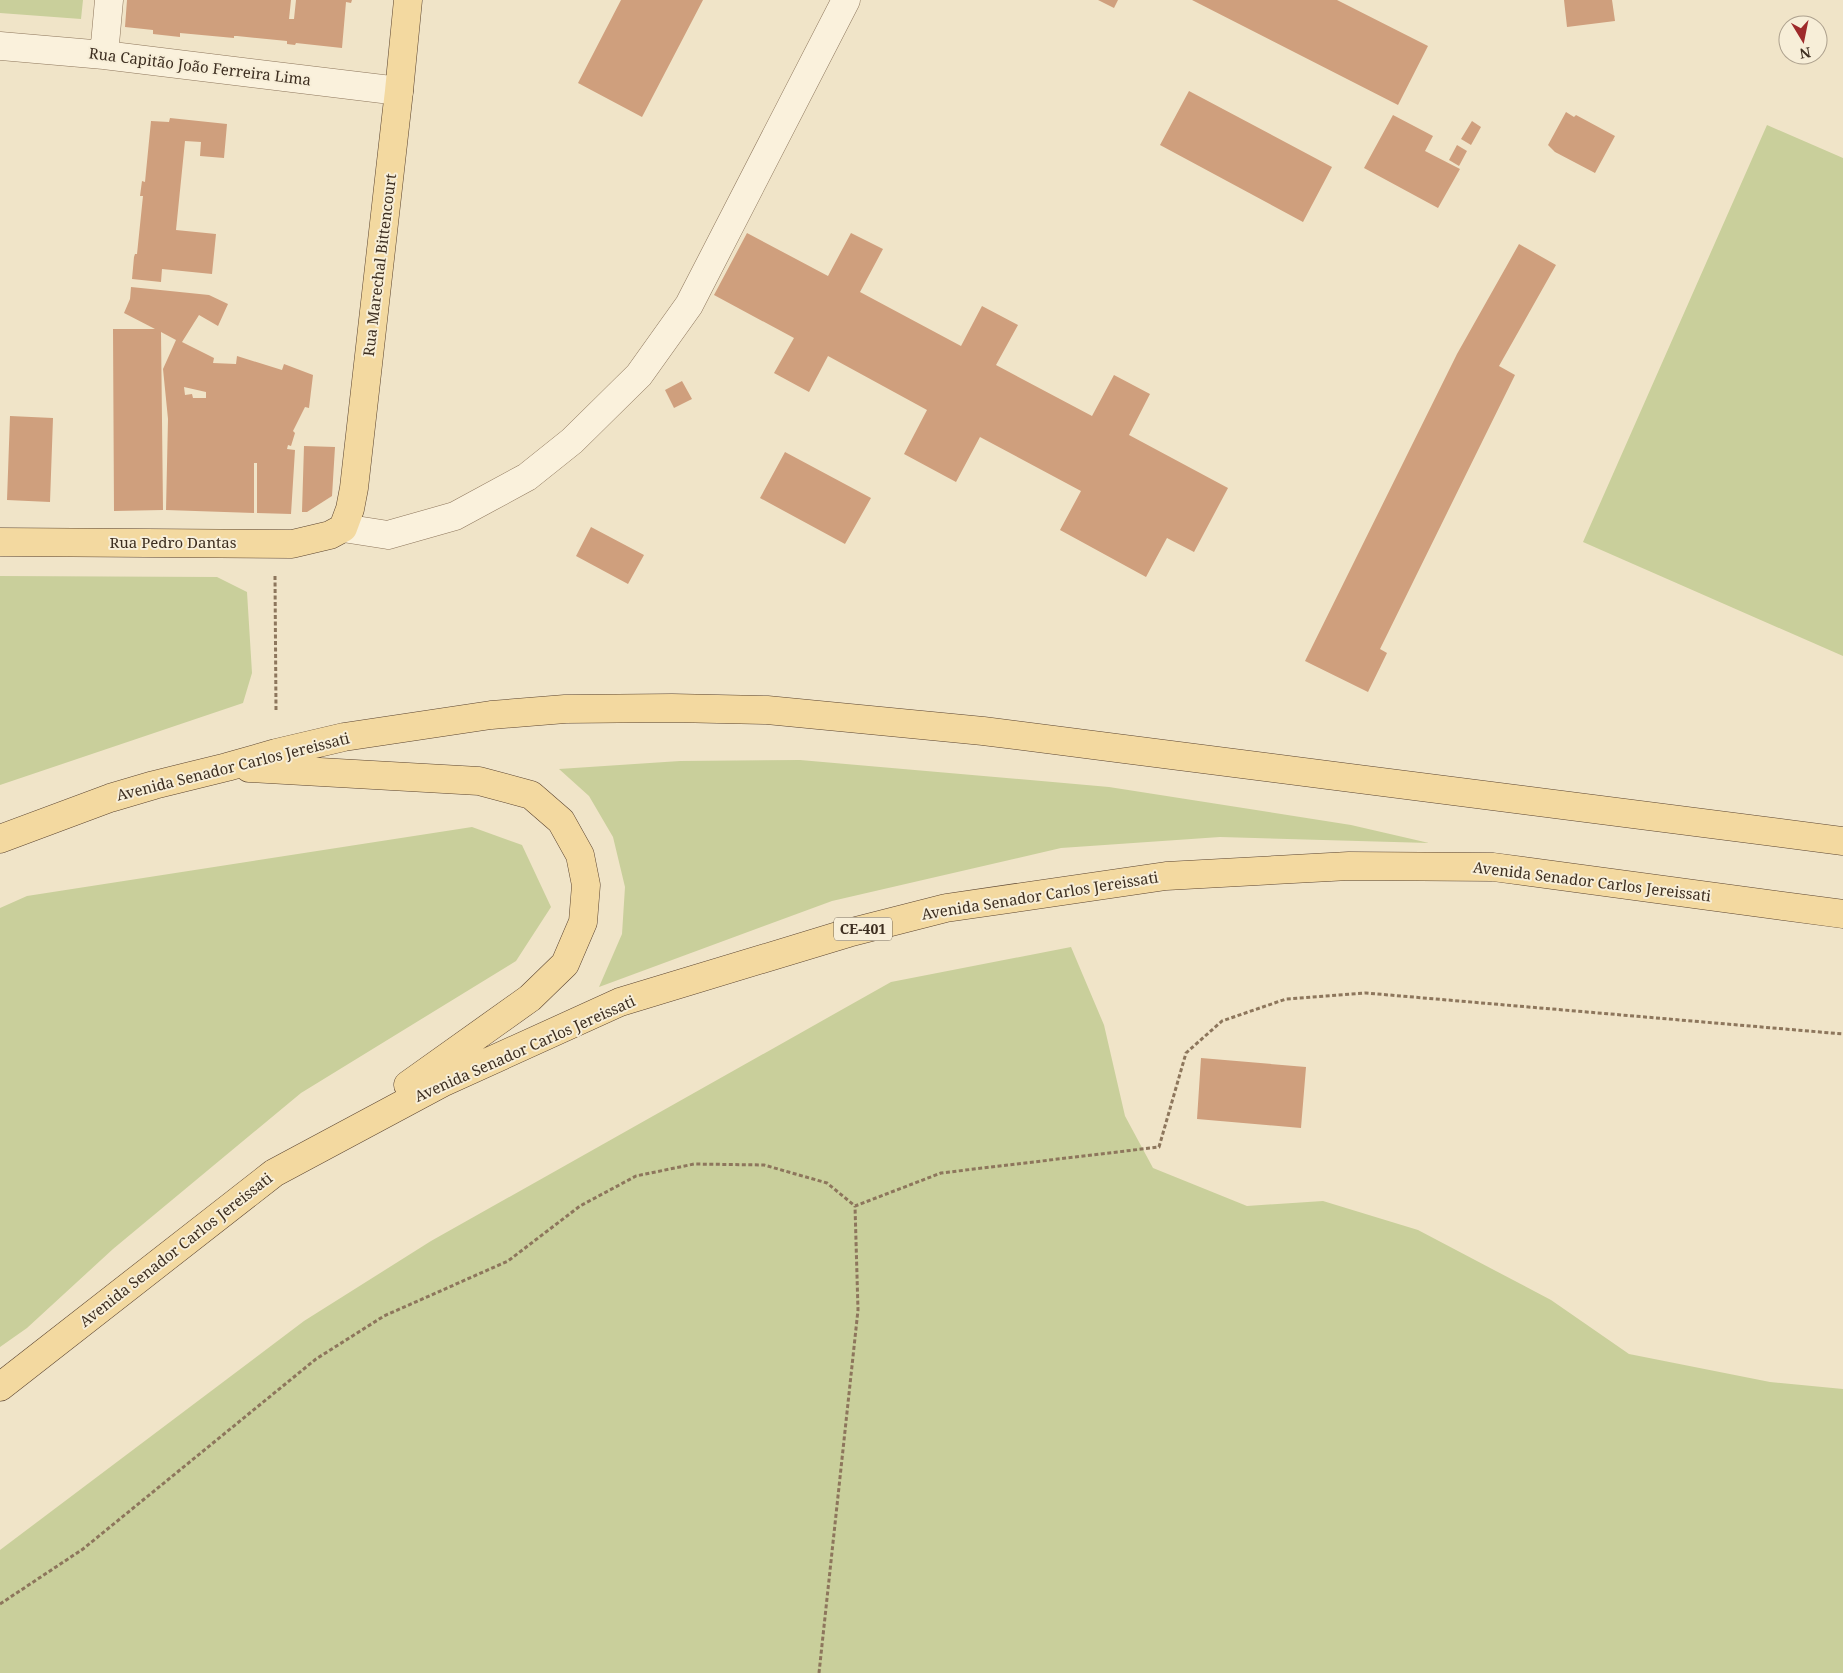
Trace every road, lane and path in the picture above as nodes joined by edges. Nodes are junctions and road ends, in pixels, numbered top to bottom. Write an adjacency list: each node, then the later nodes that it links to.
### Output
1 (109, 0): 5 (street)
2 (408, 0): 6 (main road, Rua Marechal Bittencourt)
3 (846, 0): 7 (street)
4 (0, 46): 5 (street, Rua Capitão João Ferreira Lima)
5 (104, 55): 6 (street, Rua Capitão João Ferreira Lima)
6 (399, 91): 7 (main road, Rua Marechal Bittencourt)
7 (343, 528): 9 (main road, Rua Pedro Dantas)
8 (0, 542): 9 (main road, Rua Pedro Dantas)
9 (275, 544): 10 (path)
10 (276, 710)
11 (226, 767): 12 (main road, Avenida Senador Carlos Jereissati); 13 (main road, Avenida Senador Carlos Jereissati); 16 (main road)
12 (0, 838)
13 (1843, 841)
14 (1843, 914): 16 (main road, Avenida Senador Carlos Jereissati / CE-401)
15 (1843, 1034): 17 (path)
16 (274, 1173): 18 (main road, Avenida Senador Carlos Jereissati / CE-401)
17 (855, 1206): 19 (path); 20 (path)
18 (0, 1387)
19 (0, 1604)
20 (819, 1673)

